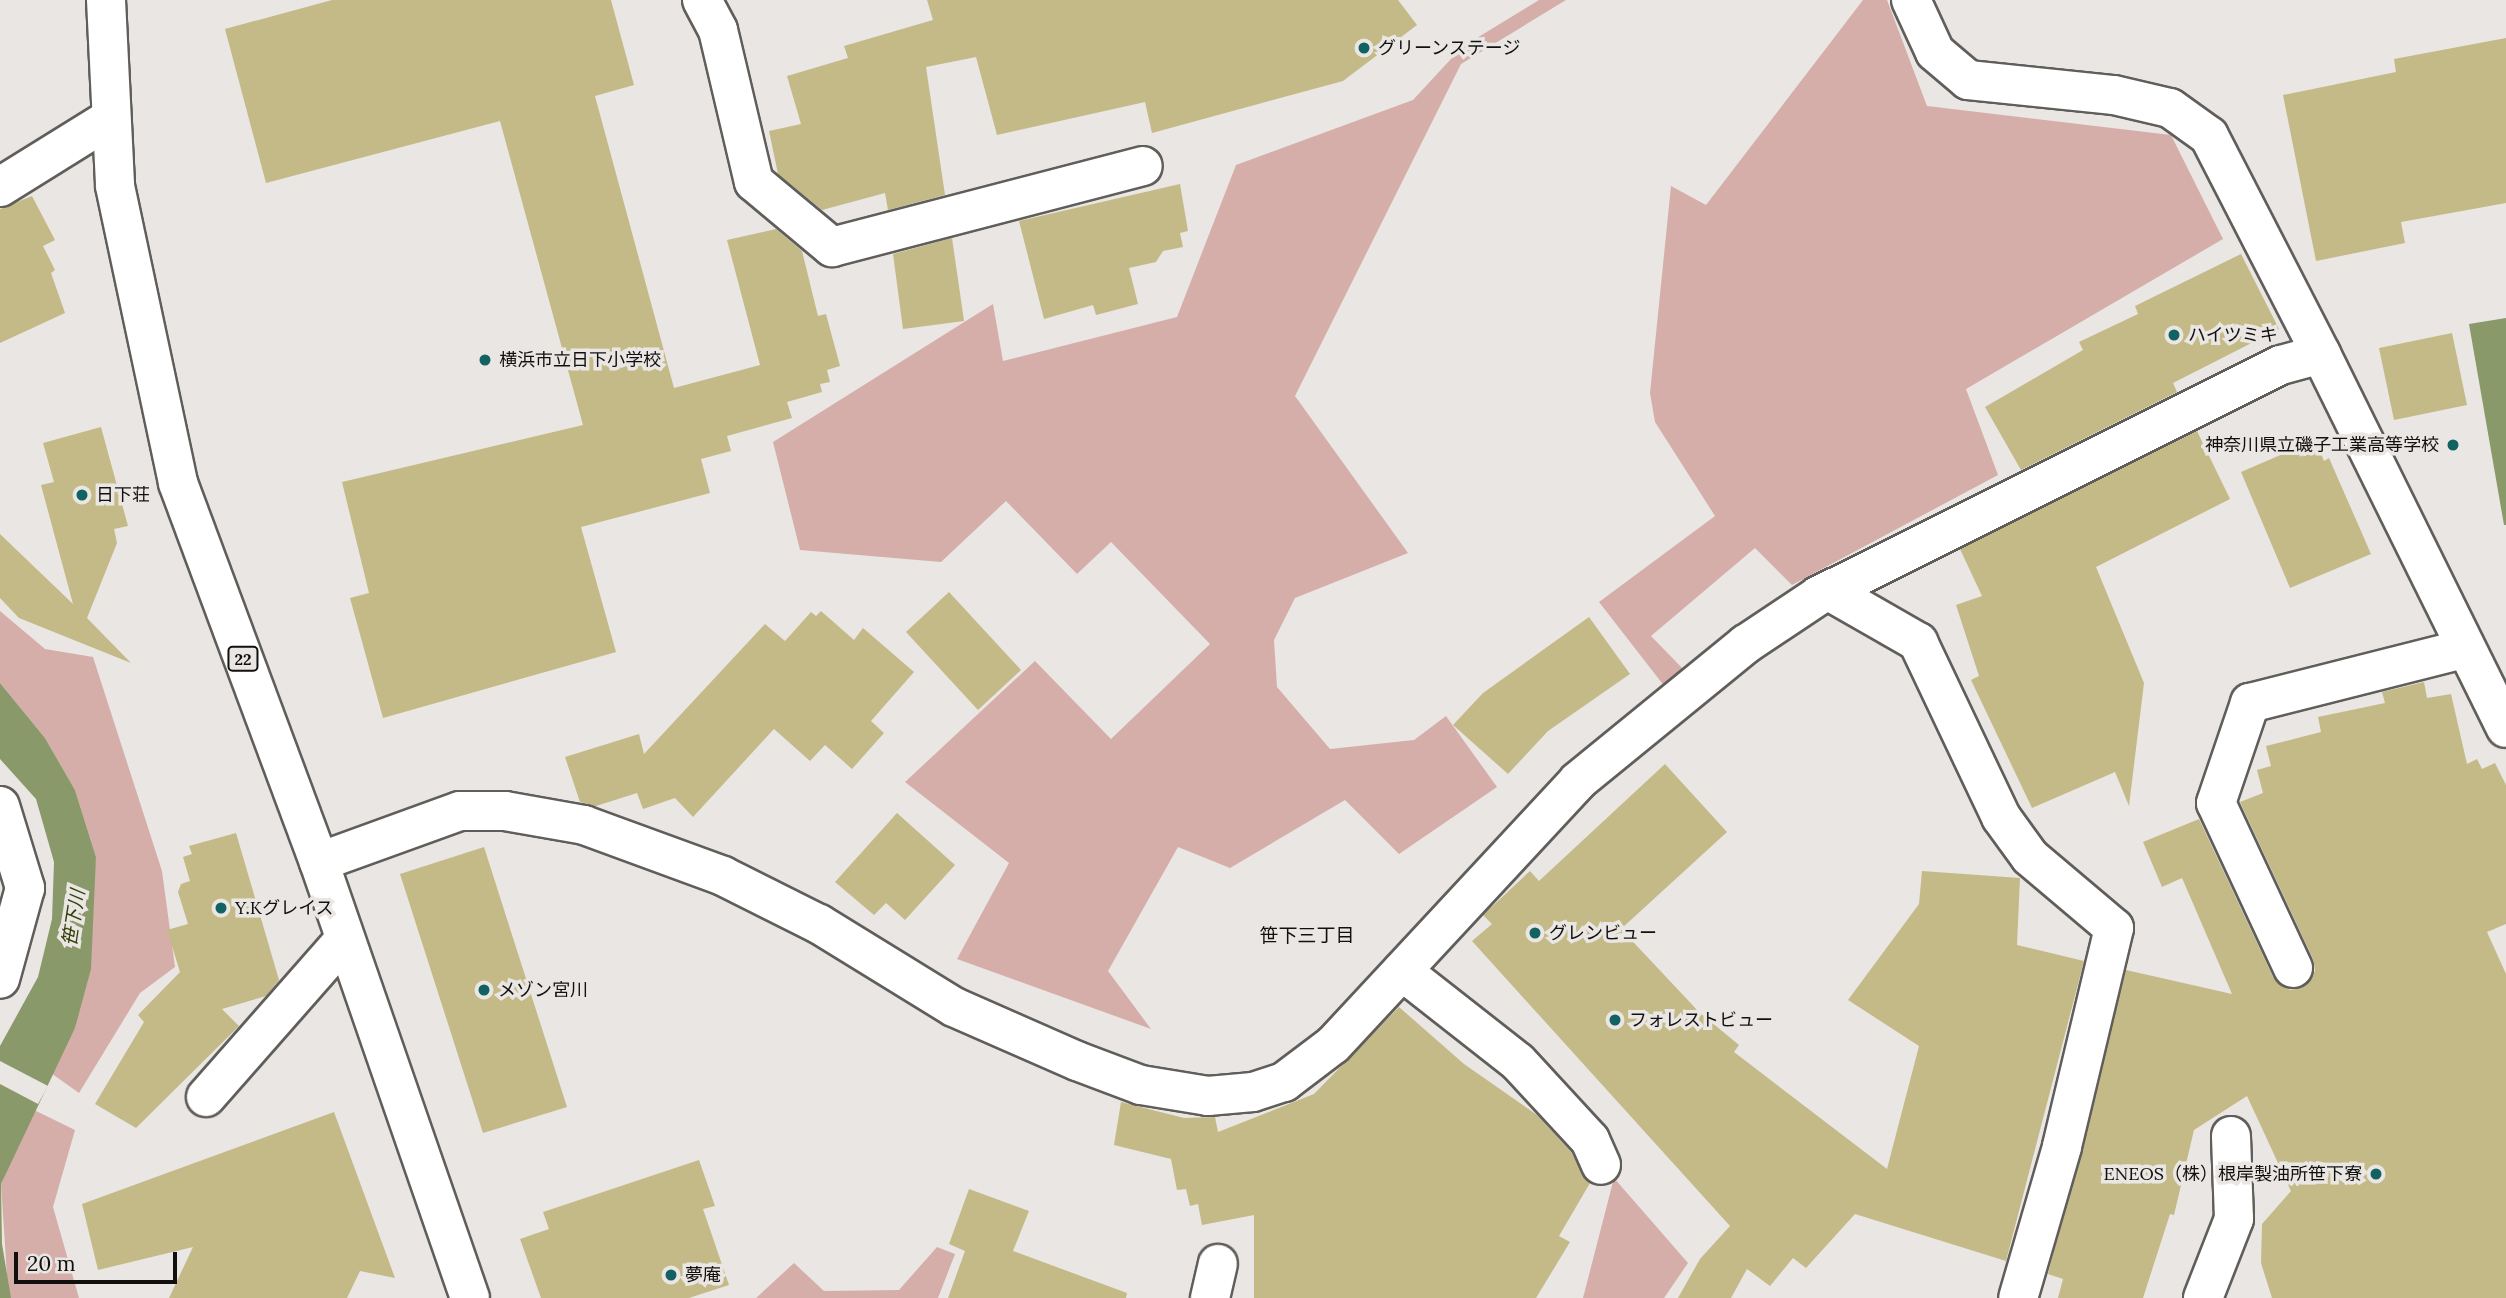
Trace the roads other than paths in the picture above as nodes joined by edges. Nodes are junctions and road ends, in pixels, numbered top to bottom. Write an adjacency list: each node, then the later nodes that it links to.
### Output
1 (106, 0): 4 (street, 22)
2 (702, 0): 5 (street)
3 (1911, 0): 7 (street)
4 (111, 118): 6 (street); 12 (street, 22)
5 (1143, 166)
6 (0, 187)
7 (2322, 354): 8 (street); 9 (street)
8 (1829, 591): 15 (street); 21 (street)
9 (2464, 649): 10 (street); 14 (street)
10 (2506, 728)
11 (0, 806): 16 (street)
12 (319, 862): 13 (street, 22); 15 (street)
13 (343, 941): 17 (street); 20 (street, 22)
14 (2293, 968)
15 (1402, 971): 19 (street)
16 (0, 979)
17 (206, 1097)
18 (2231, 1136): 22 (street)
19 (1601, 1165)
20 (470, 1298)
21 (2018, 1298)
22 (2203, 1298)

